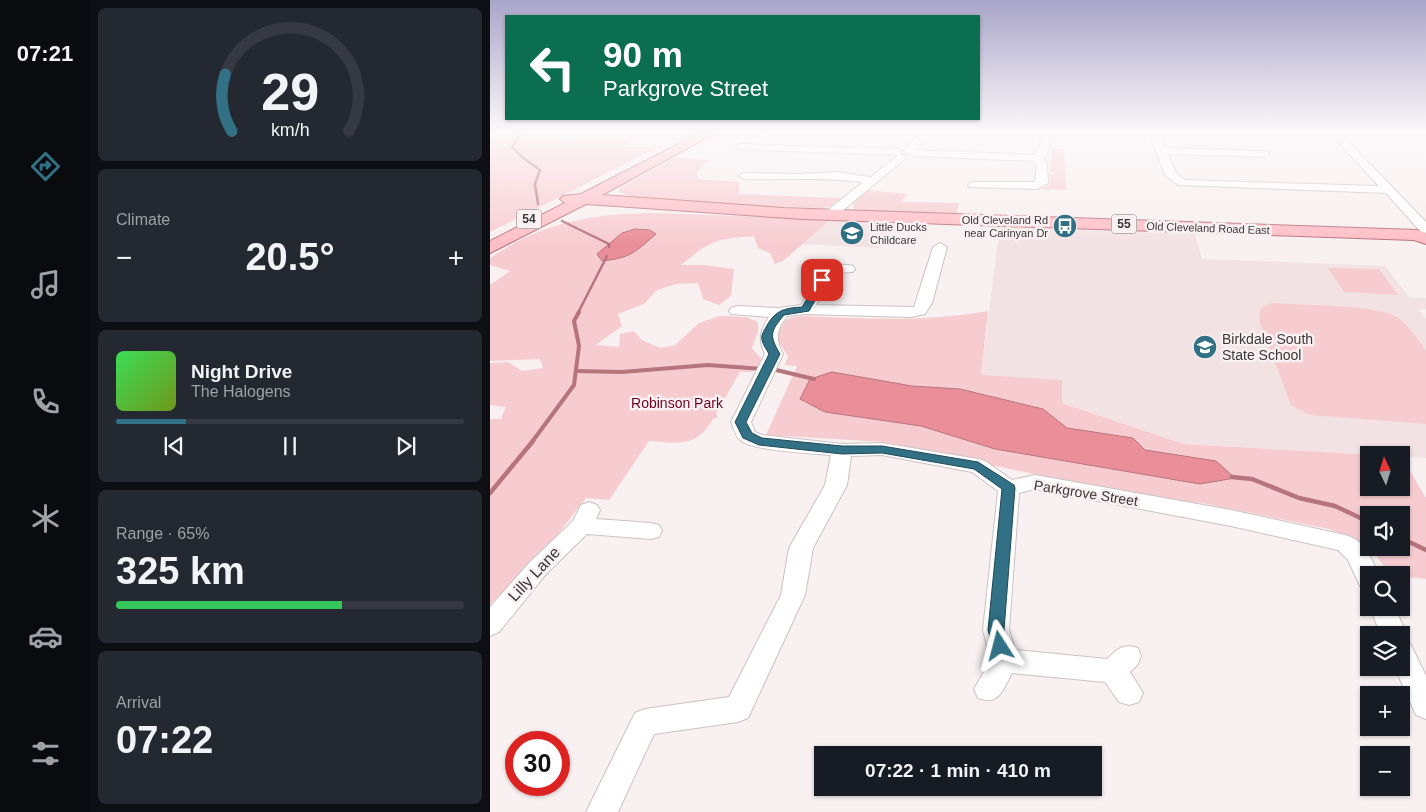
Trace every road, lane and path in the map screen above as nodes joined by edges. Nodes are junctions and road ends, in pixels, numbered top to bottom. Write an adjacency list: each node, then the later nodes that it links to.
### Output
1 (632, 169): 12 (main road, 54)
2 (641, 169): 9 (main road, 54)
3 (885, 169): 8 (street)
4 (1042, 169): 10 (street)
5 (1168, 169): 11 (street)
6 (1369, 169): 11 (street)
7 (744, 176): 8 (street)
8 (871, 180): 15 (street)
9 (612, 184): 12 (main road, 54); 13 (main road)
10 (968, 185)
11 (1389, 190): 17 (street)
12 (572, 202): 13 (main road); 13 (main road, Old Cleveland Road East / 55); 18 (main road, 54); 20 (main road, 54)
13 (625, 203): 14 (main road, Old Cleveland Road East / 55)
14 (787, 212): 15 (main road, Old Cleveland Road East / 55); 16 (main road, Old Cleveland Road East / 55)
15 (832, 213): 16 (main road, Old Cleveland Road East / 55)
16 (878, 216): 17 (main road, Old Cleveland Road East / 55)
17 (1424, 234)
18 (490, 239)
19 (940, 247): 24 (street)
20 (490, 248)
21 (809, 267): 22 (street)
22 (828, 268): 23 (street); 24 (street)
23 (848, 269)
24 (806, 309): 26 (street)
25 (737, 311): 26 (street)
26 (781, 313): 27 (street)
27 (756, 391): 28 (street)
28 (842, 450): 29 (street); 38 (street)
29 (1009, 488): 31 (street, Parkgrove Street); 33 (street)
30 (652, 531): 32 (street, Lilly Lane)
31 (1363, 566)
32 (490, 625)
33 (1004, 661): 35 (street); 36 (street)
34 (1410, 671): 37 (street)
35 (988, 689)
36 (1130, 693)
37 (1426, 706)
38 (602, 812)

